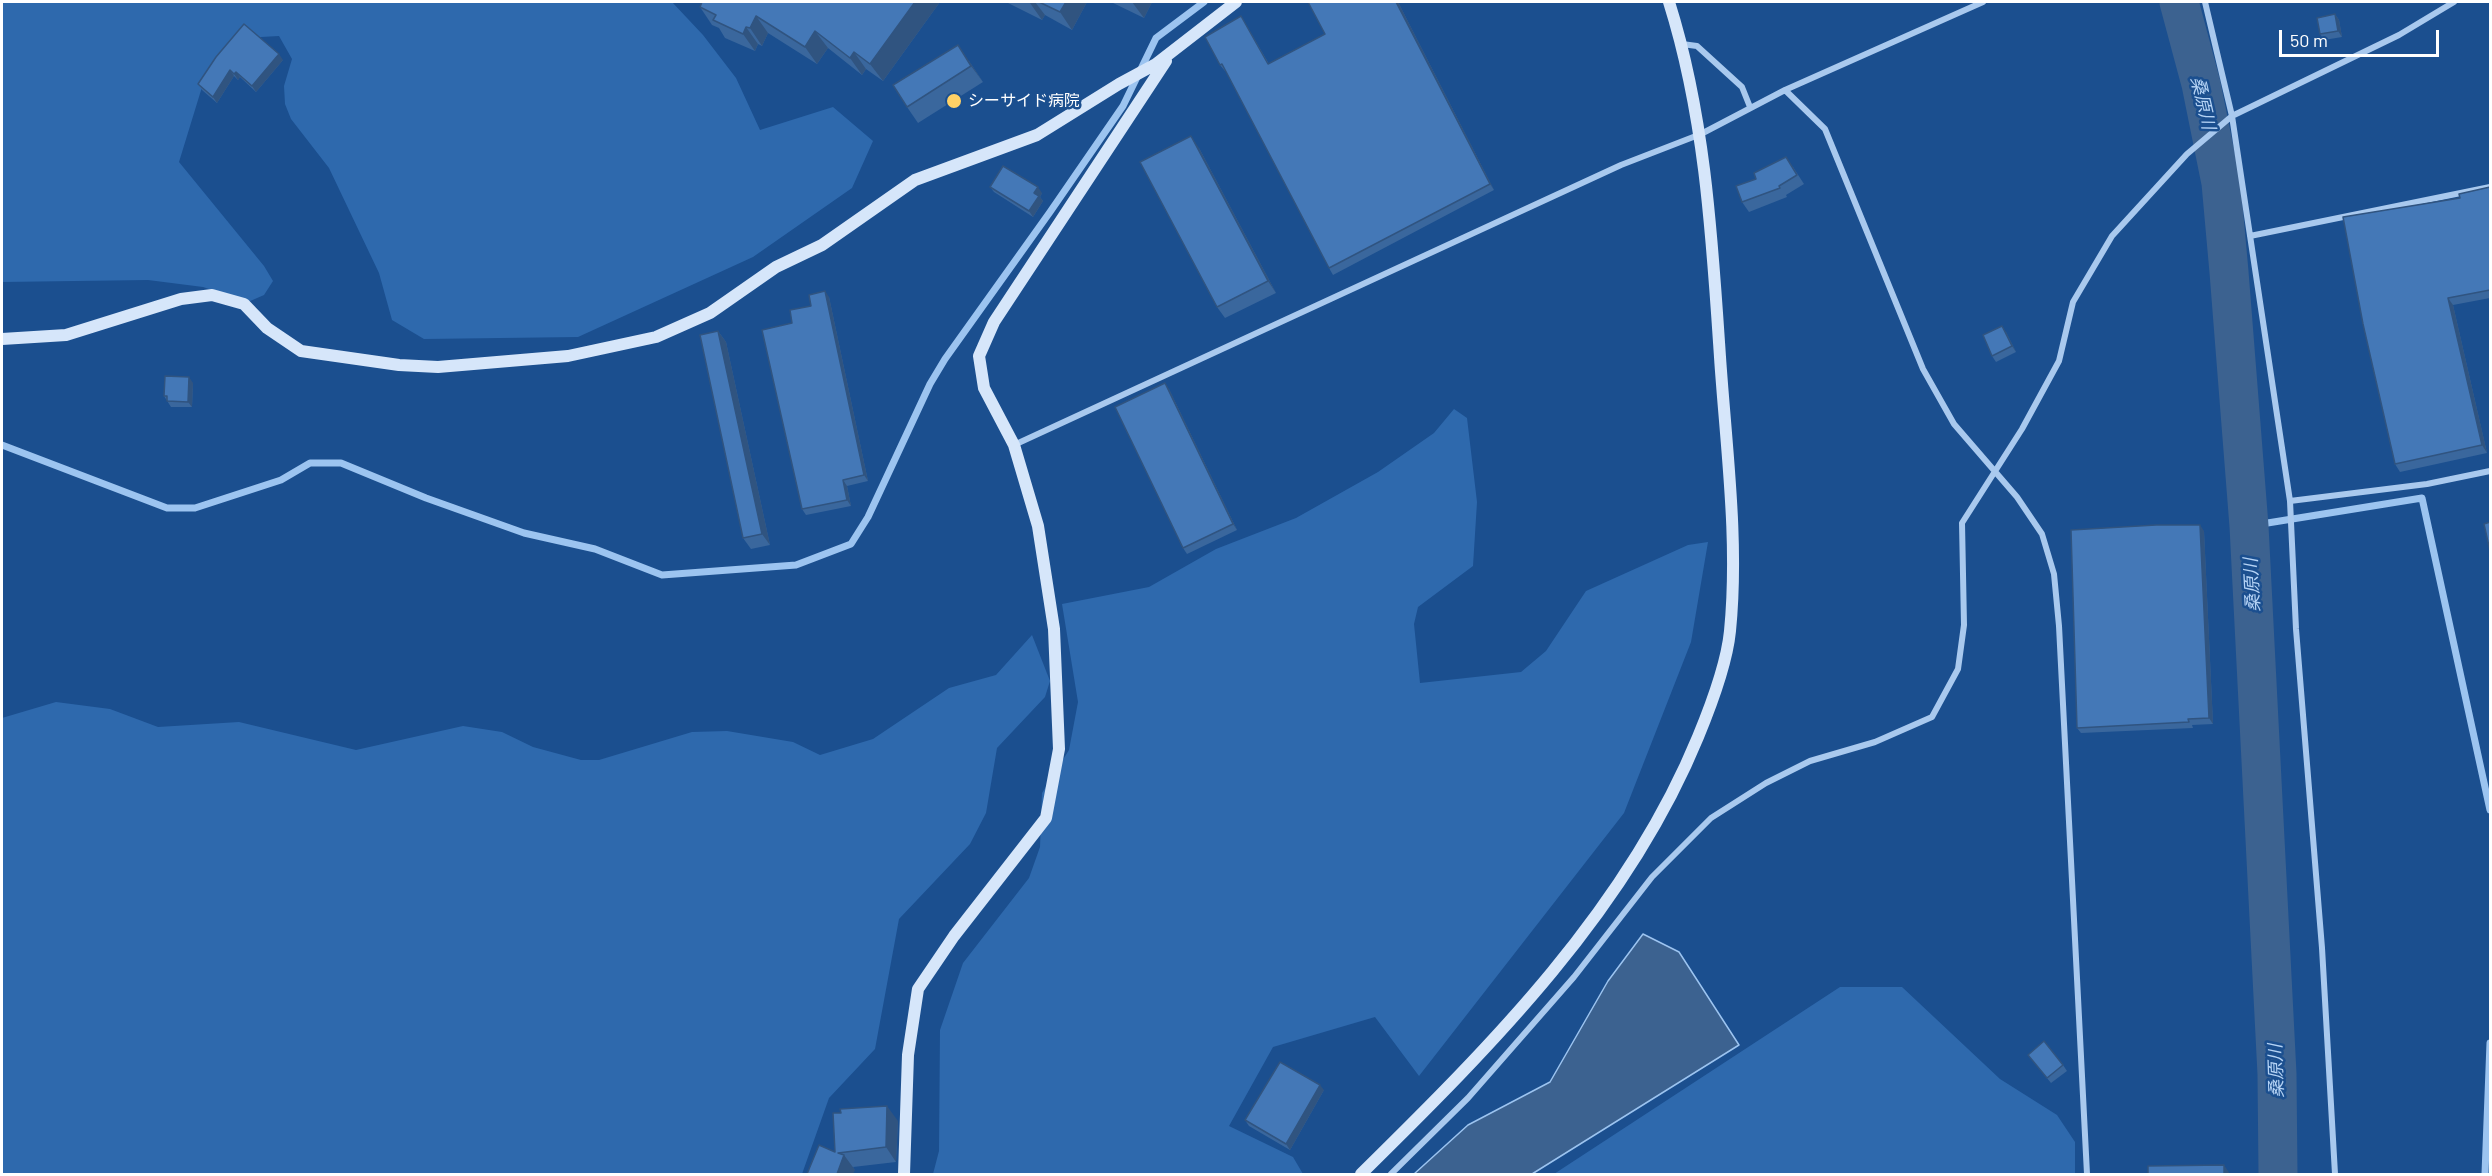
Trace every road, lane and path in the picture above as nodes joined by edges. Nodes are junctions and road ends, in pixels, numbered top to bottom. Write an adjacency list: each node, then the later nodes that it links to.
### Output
1 (1236, 2): 7 (street)
2 (1669, 2): 6 (street)
3 (1983, 2): 8 (street)
4 (2205, 2): 10 (street)
5 (2454, 2): 10 (street)
6 (1682, 44): 9 (street); 11 (street)
7 (1171, 52): 14 (street); 15 (street)
8 (1785, 90): 9 (street); 17 (street)
9 (1750, 107): 11 (street)
10 (2232, 116): 13 (street); 17 (street)
11 (1701, 134): 15 (street); 20 (street)
12 (2490, 187): 13 (street)
13 (2250, 236): 18 (street)
14 (2, 339)
15 (1014, 445): 19 (street)
16 (2490, 471): 18 (street)
17 (1993, 472): 21 (street); 22 (street)
18 (2290, 501): 23 (street)
19 (904, 1174)
20 (1361, 1174)
21 (1391, 1174)
22 (2087, 1174)
23 (2335, 1174)

